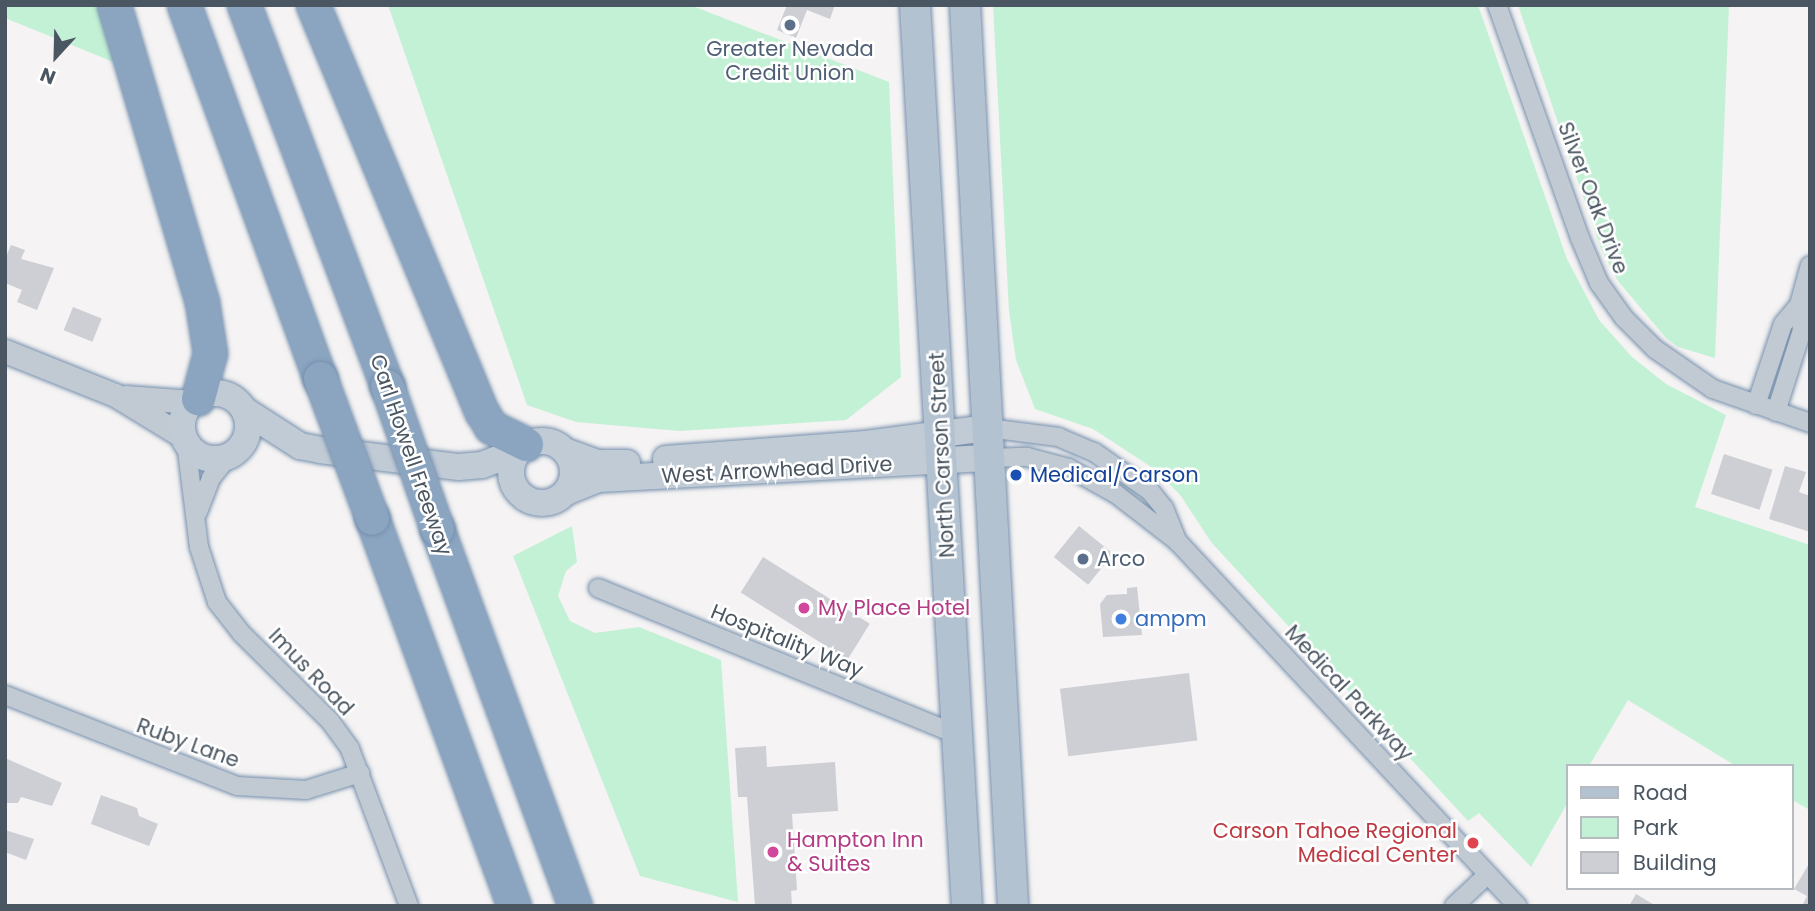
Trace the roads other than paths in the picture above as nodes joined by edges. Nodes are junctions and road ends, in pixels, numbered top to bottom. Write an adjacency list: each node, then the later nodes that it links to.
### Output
1 (114, 5): 12 (highway)
2 (184, 5): 36 (highway, bridge)
3 (244, 5): 37 (highway, Carl Howell Freeway, bridge)
4 (313, 5): 20 (highway)
5 (915, 5): 21 (main road, North Carson Street)
6 (965, 5): 17 (main road)
7 (1497, 5): 13 (street, Silver Oak Drive)
8 (1810, 265): 9 (street)
9 (1805, 307): 13 (street); 15 (street)
10 (5, 351): 11 (street)
11 (115, 395): 12 (street); 18 (street)
12 (195, 400): 14 (main road); 18 (main road)
13 (1756, 405): 15 (street, Silver Oak Drive)
14 (244, 410): 19 (main road); 23 (main road)
15 (1776, 412): 16 (street, Silver Oak Drive)
16 (1810, 423)
17 (988, 428): 21 (main road, West Arrowhead Drive); 24 (main road); 29 (street, Medical Parkway)
18 (185, 440): 23 (main road); 28 (street, Imus Road)
19 (300, 446): 23 (main road); 25 (main road)
20 (522, 447): 22 (main road); 25 (main road); 26 (main road)
21 (942, 448): 22 (main road, West Arrowhead Drive); 24 (main road, West Arrowhead Drive); 27 (main road, West Arrowhead Drive); 32 (main road, North Carson Street)
22 (567, 452): 27 (main road)
23 (230, 455): 28 (street, Imus Road)
24 (989, 458): 29 (street, Medical Parkway); 39 (main road)
25 (459, 467): 26 (main road)
26 (516, 491): 27 (main road)
27 (566, 492)
28 (198, 512): 33 (street, Imus Road)
29 (1178, 542): 34 (street, Medical Parkway)
30 (598, 588): 32 (street, Hospitality Way)
31 (5, 695): 33 (street, Ruby Lane)
32 (958, 735): 38 (main road, North Carson Street)
33 (360, 773): 35 (street, Imus Road)
34 (1487, 875): 40 (street); 41 (street, Medical Parkway)
35 (409, 906)
36 (514, 906)
37 (575, 906)
38 (967, 906)
39 (1013, 906)
40 (1454, 906)
41 (1518, 906)

